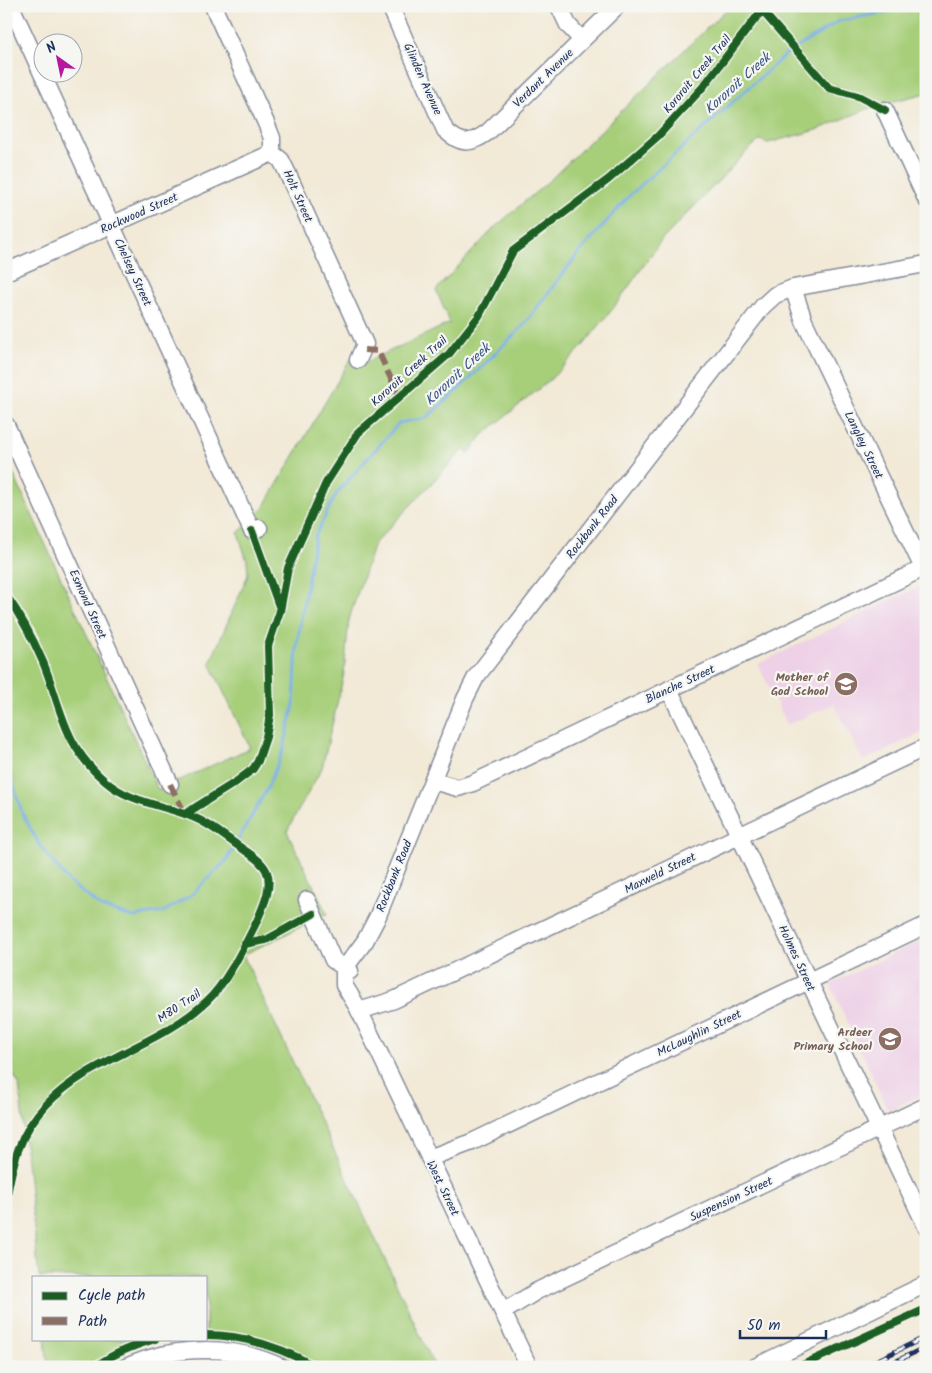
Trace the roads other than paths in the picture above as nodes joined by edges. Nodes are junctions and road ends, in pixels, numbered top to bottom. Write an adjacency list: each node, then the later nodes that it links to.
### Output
1 (11, 6): 11 (street, Chelsey Street)
2 (213, 6): 9 (street, Holt Street)
3 (390, 6): 8 (street, Glinden Avenue)
4 (559, 6): 6 (street)
5 (617, 6): 6 (street, Verdant Avenue)
6 (582, 40): 8 (street, Verdant Avenue)
7 (885, 110): 10 (street)
8 (465, 143)
9 (272, 153): 11 (street, Rockwood Street); 15 (street, Holt Street)
10 (926, 199)
11 (112, 225): 13 (street, Rockwood Street); 17 (street, Chelsey Street)
12 (926, 264): 14 (street, Rockbank Road)
13 (6, 272)
14 (789, 289): 18 (street, Langley Street); 21 (street, Rockbank Road)
15 (358, 360)
16 (6, 425): 22 (street, Esmond Street)
17 (259, 528)
18 (924, 567): 19 (street, Blanche Street)
19 (669, 689): 21 (street, Blanche Street); 23 (street, Holmes Street)
20 (926, 747): 23 (street, Maxweld Street)
21 (433, 781): 26 (street, Rockbank Road)
22 (170, 784)
23 (739, 835): 27 (street, Holmes Street); 28 (street, Maxweld Street)
24 (308, 900): 26 (street, West Street)
25 (926, 925): 27 (street, McLaughlin Street)
26 (347, 970): 28 (street, West Street)
27 (808, 981): 30 (street, Holmes Street); 31 (street, McLaughlin Street)
28 (360, 1014): 31 (street, West Street)
29 (926, 1106): 30 (street, Suspension Street)
30 (879, 1129): 32 (street, Holmes Street); 34 (street, Suspension Street)
31 (431, 1162): 34 (street, West Street)
32 (926, 1226)
33 (926, 1284): 38 (street)
34 (501, 1308): 37 (street, West Street)
35 (126, 1367): 36 (street)
36 (281, 1367)
37 (529, 1367)
38 (755, 1367)

